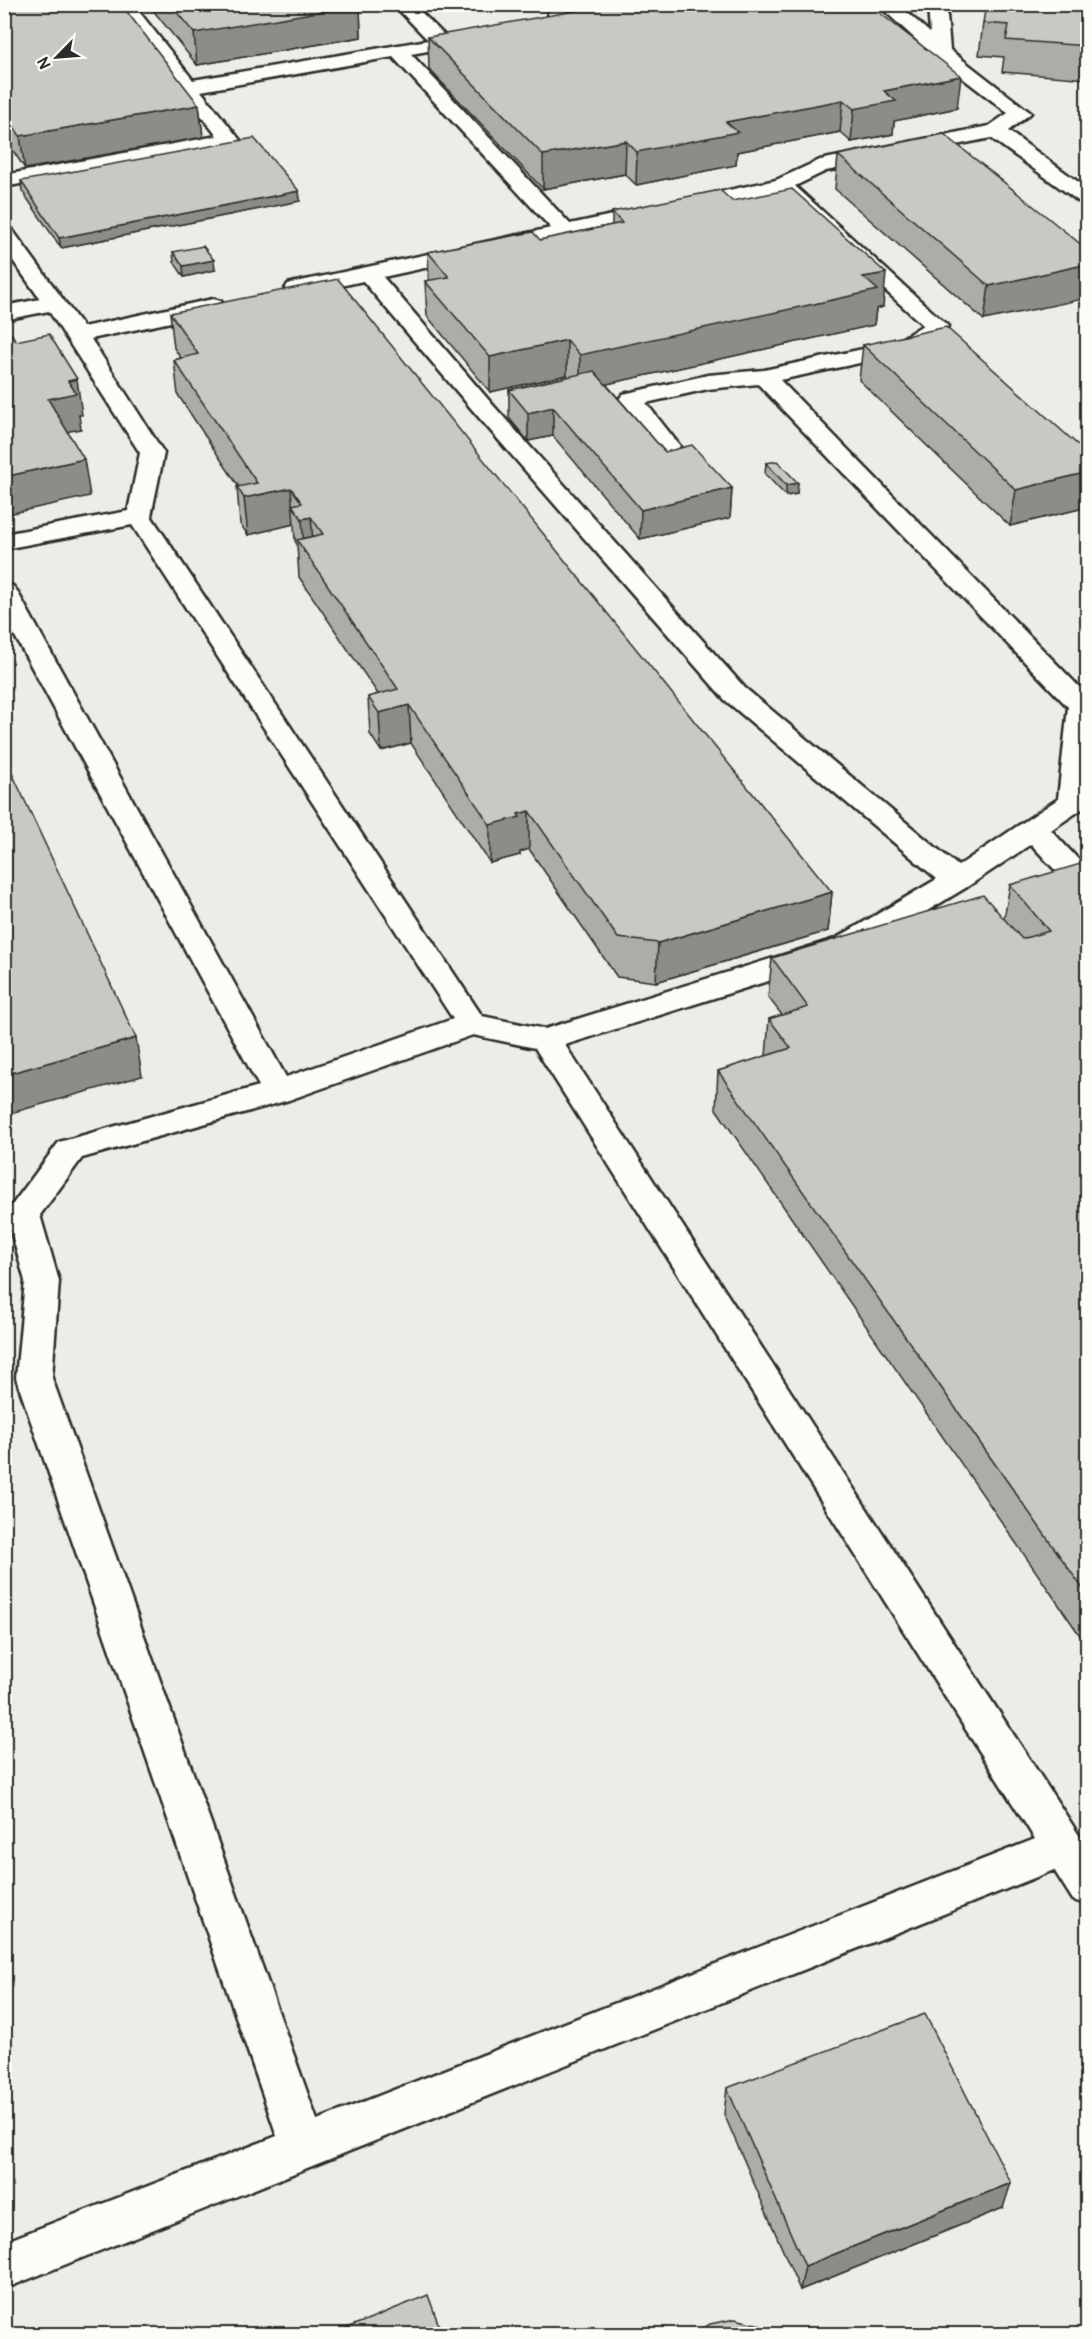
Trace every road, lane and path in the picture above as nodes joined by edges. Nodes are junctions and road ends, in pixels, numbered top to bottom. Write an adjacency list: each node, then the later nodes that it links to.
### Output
1 (123, 4): 9 (lane)
2 (402, 4): 6 (lane)
3 (558, 4): 6 (lane)
4 (886, 4): 8 (lane)
5 (937, 4): 8 (lane)
6 (441, 43): 7 (lane)
7 (398, 51): 9 (lane); 16 (lane)
8 (941, 52): 10 (lane)
9 (189, 87): 11 (lane)
10 (994, 130): 12 (lane); 13 (lane)
11 (4, 181)
12 (1078, 184): 14 (lane)
13 (782, 186): 16 (lane); 23 (lane)
14 (1088, 199)
15 (4, 232): 19 (lane)
16 (567, 233): 17 (lane)
17 (368, 273): 18 (lane); 29 (lane)
18 (276, 293)
19 (54, 303): 21 (lane); 22 (lane)
20 (229, 303): 22 (lane)
21 (4, 313)
22 (77, 335): 25 (lane)
23 (764, 377): 24 (lane); 28 (lane)
24 (668, 446)
25 (139, 516): 26 (lane); 31 (lane)
26 (4, 542)
27 (4, 591): 33 (lane)
28 (1034, 829): 29 (lane); 30 (lane)
29 (957, 880): 32 (lane)
30 (1088, 888)
31 (472, 1024): 32 (lane); 33 (lane)
32 (546, 1040): 34 (lane)
33 (278, 1092): 36 (lane)
34 (1063, 1847): 35 (lane); 36 (lane)
35 (1088, 1886)
36 (304, 2147): 37 (lane)
37 (4, 2266)

